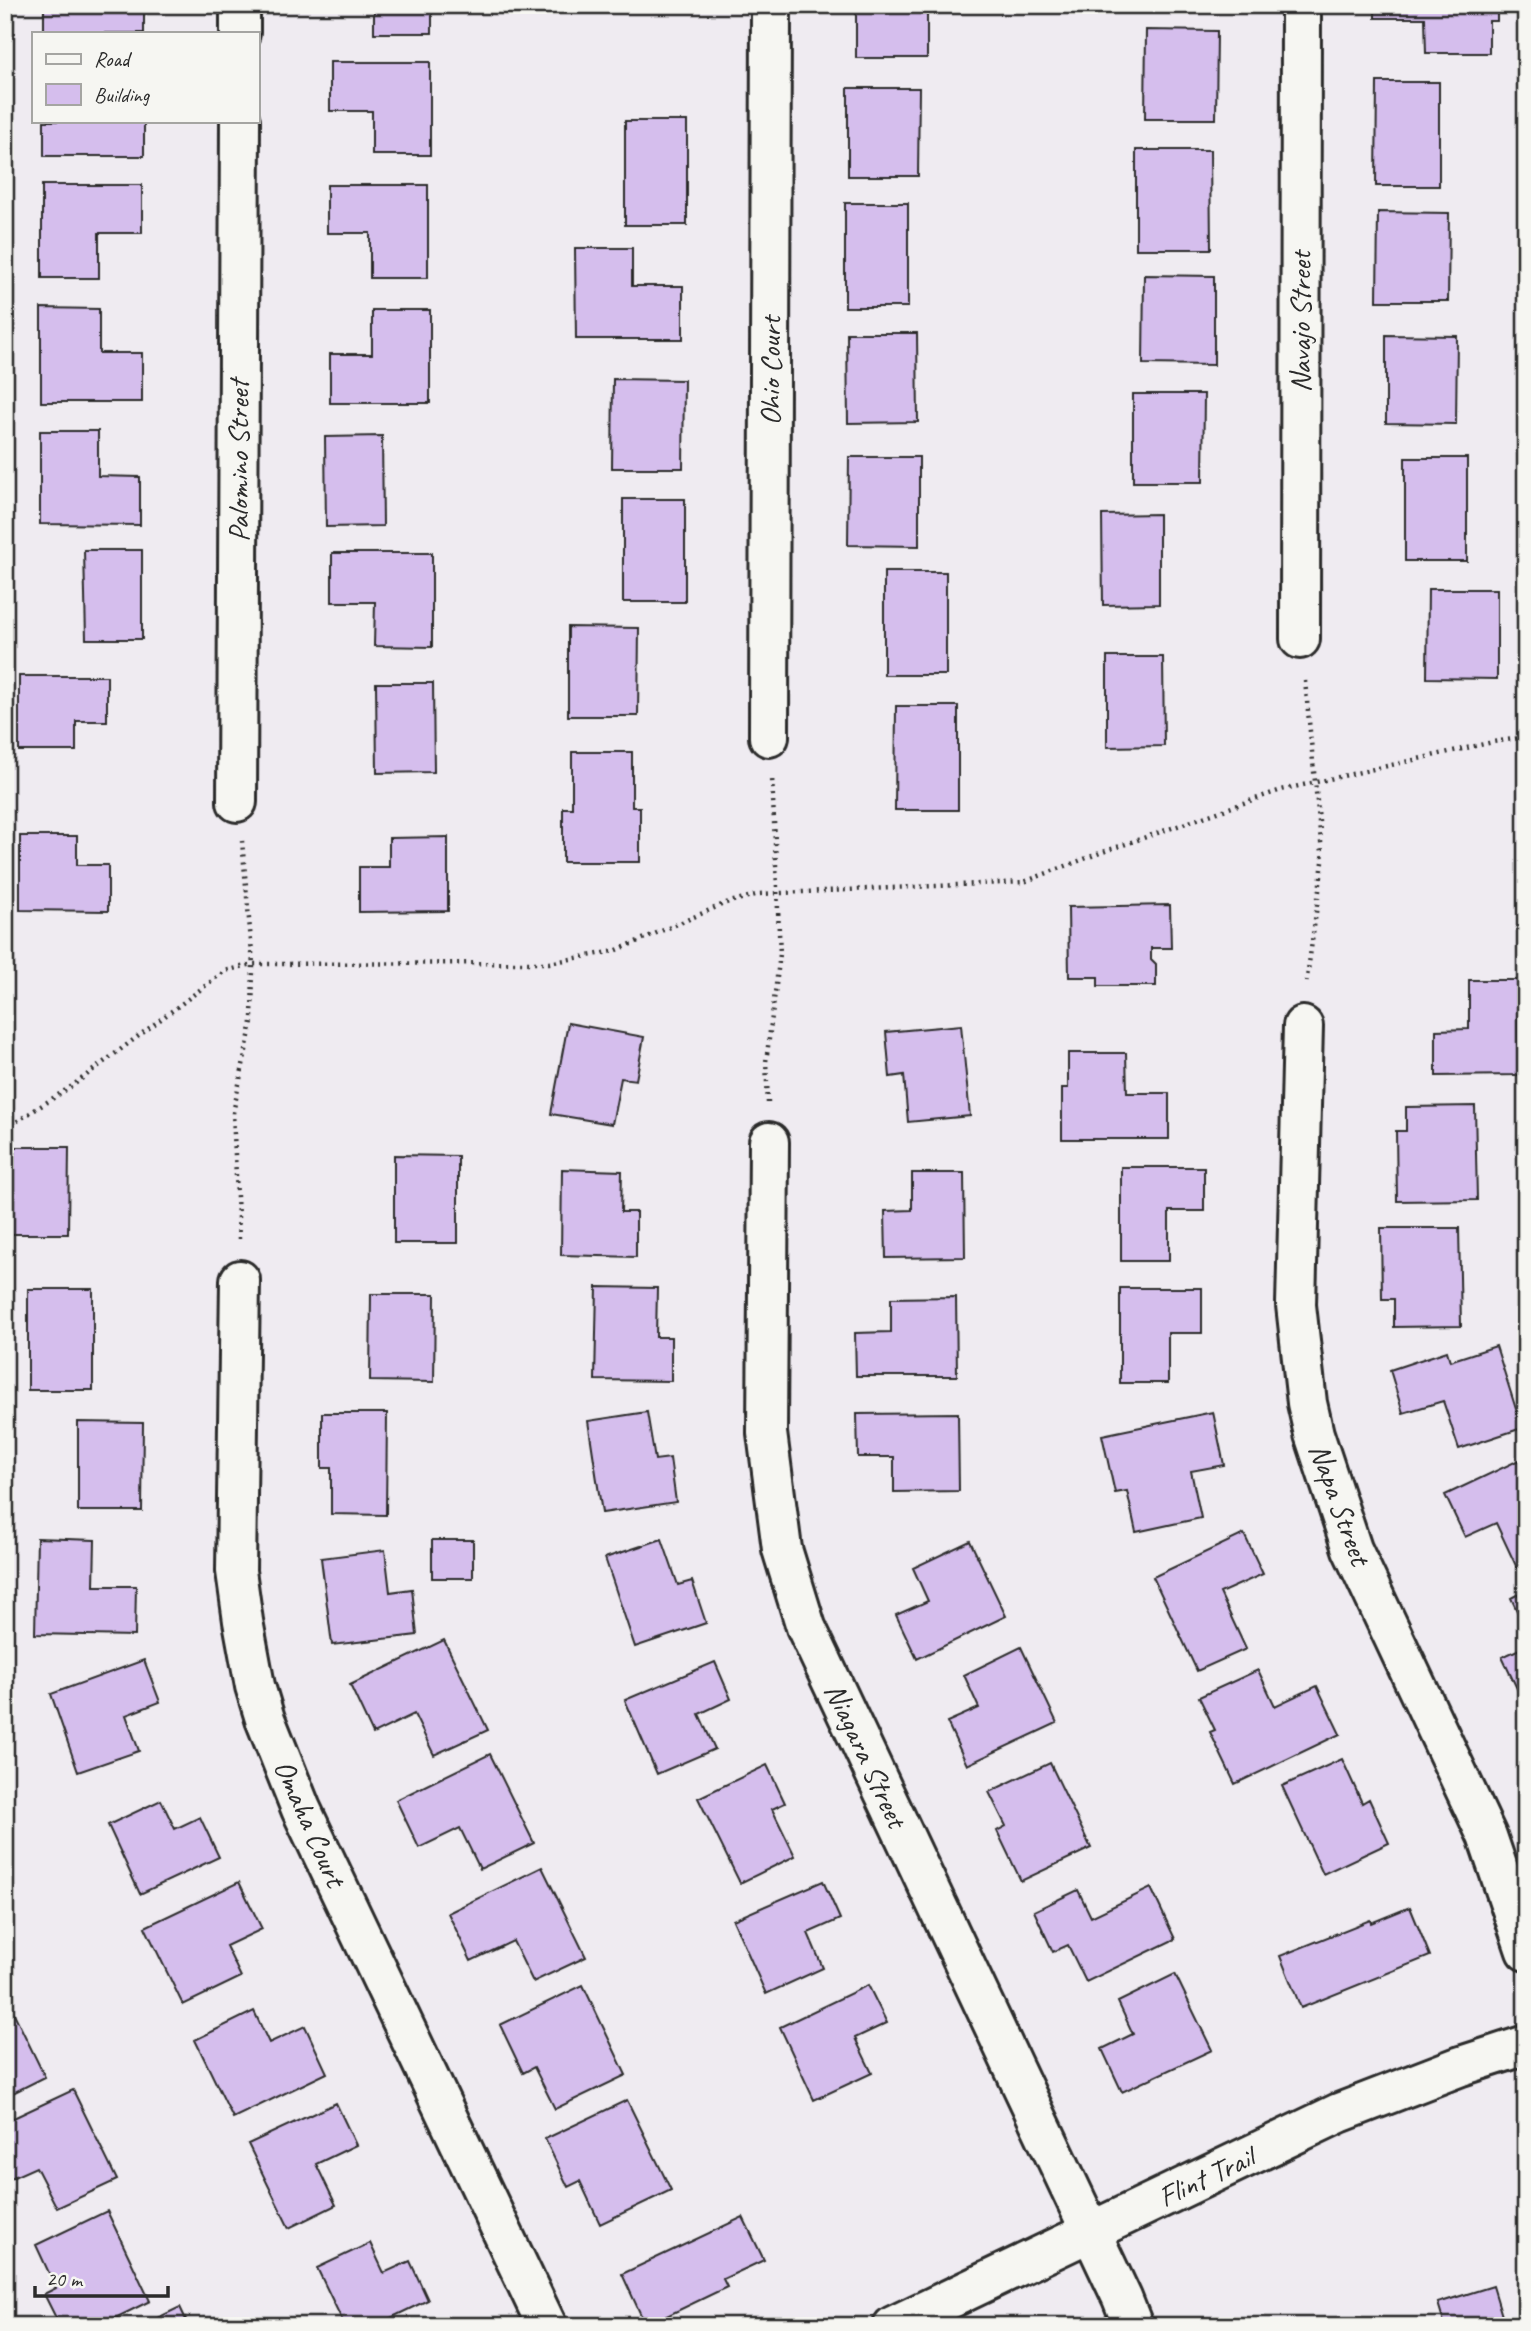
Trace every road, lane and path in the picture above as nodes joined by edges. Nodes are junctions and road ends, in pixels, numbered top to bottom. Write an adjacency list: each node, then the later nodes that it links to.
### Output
1 (240, 5): 4 (street)
2 (771, 5): 7 (street, Ohio Court)
3 (1301, 5): 6 (street, Navajo Street)
4 (240, 32)
5 (240, 122): 10 (street, Palomino Street)
6 (1300, 639): 9 (path)
7 (769, 737): 11 (path)
8 (1526, 737): 9 (path)
9 (1316, 783): 11 (path); 13 (path)
10 (237, 802): 12 (path)
11 (776, 894): 12 (path); 15 (path)
12 (253, 964): 14 (path); 16 (path)
13 (1303, 1026): 17 (street, Napa Street)
14 (5, 1129)
15 (769, 1142): 19 (street, Niagara Street)
16 (240, 1280): 20 (street, Omaha Court)
17 (1526, 1951)
18 (1526, 2045): 19 (street, Flint Trail)
19 (1090, 2232): 21 (street, Flint Trail); 22 (street, Niagara Street)
20 (547, 2326)
21 (893, 2326)
22 (1133, 2326)

